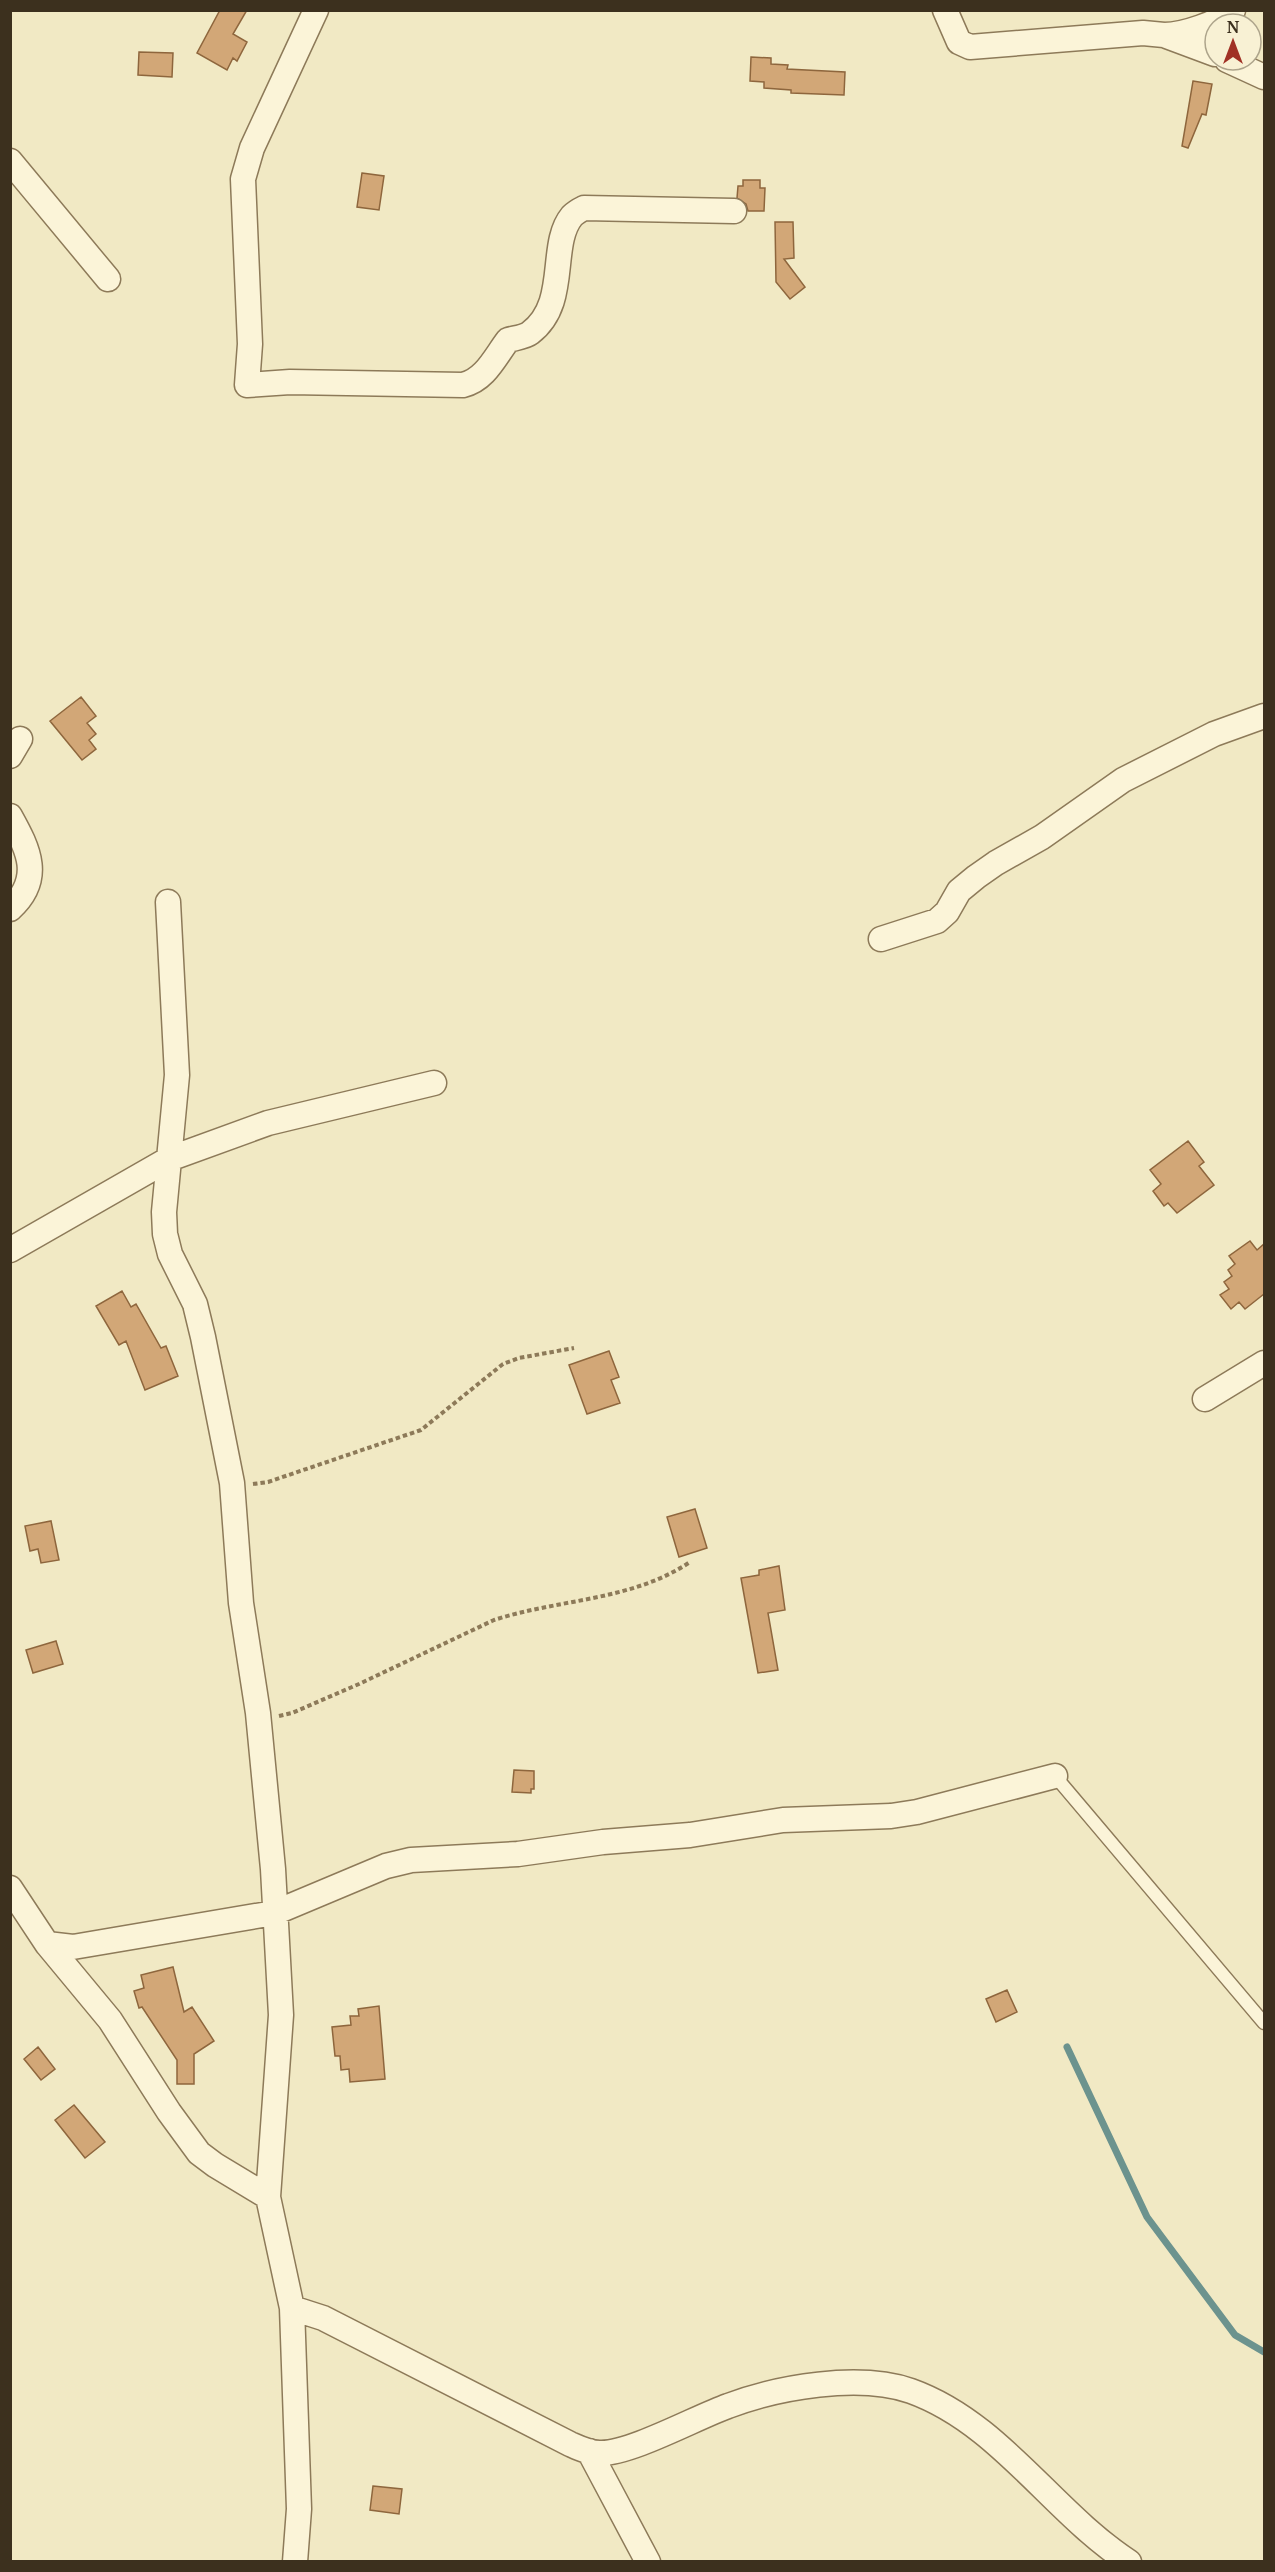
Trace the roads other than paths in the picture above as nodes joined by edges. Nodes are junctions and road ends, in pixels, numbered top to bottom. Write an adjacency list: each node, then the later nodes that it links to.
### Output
1 (316, 10): 7 (street)
2 (945, 10): 4 (street)
3 (1233, 10): 4 (street)
4 (1164, 35): 5 (street)
5 (1203, 50)
6 (10, 161): 8 (street)
7 (734, 211)
8 (108, 279)
9 (1264, 716): 13 (street)
10 (10, 816): 12 (street)
11 (168, 902): 15 (street)
12 (10, 909)
13 (881, 939)
14 (434, 1083): 15 (street)
15 (170, 1159): 16 (street); 21 (street)
16 (10, 1250)
17 (1264, 1363): 18 (street)
18 (1205, 1399)
19 (1055, 1776): 21 (street); 23 (lane)
20 (10, 1888): 22 (street)
21 (274, 1913): 22 (street); 24 (street)
22 (47, 1944): 24 (street)
23 (1264, 2023)
24 (268, 2197): 25 (street)
25 (292, 2308): 26 (street); 27 (street)
26 (589, 2451): 28 (street); 29 (street)
27 (295, 2562)
28 (648, 2562)
29 (1129, 2562)

